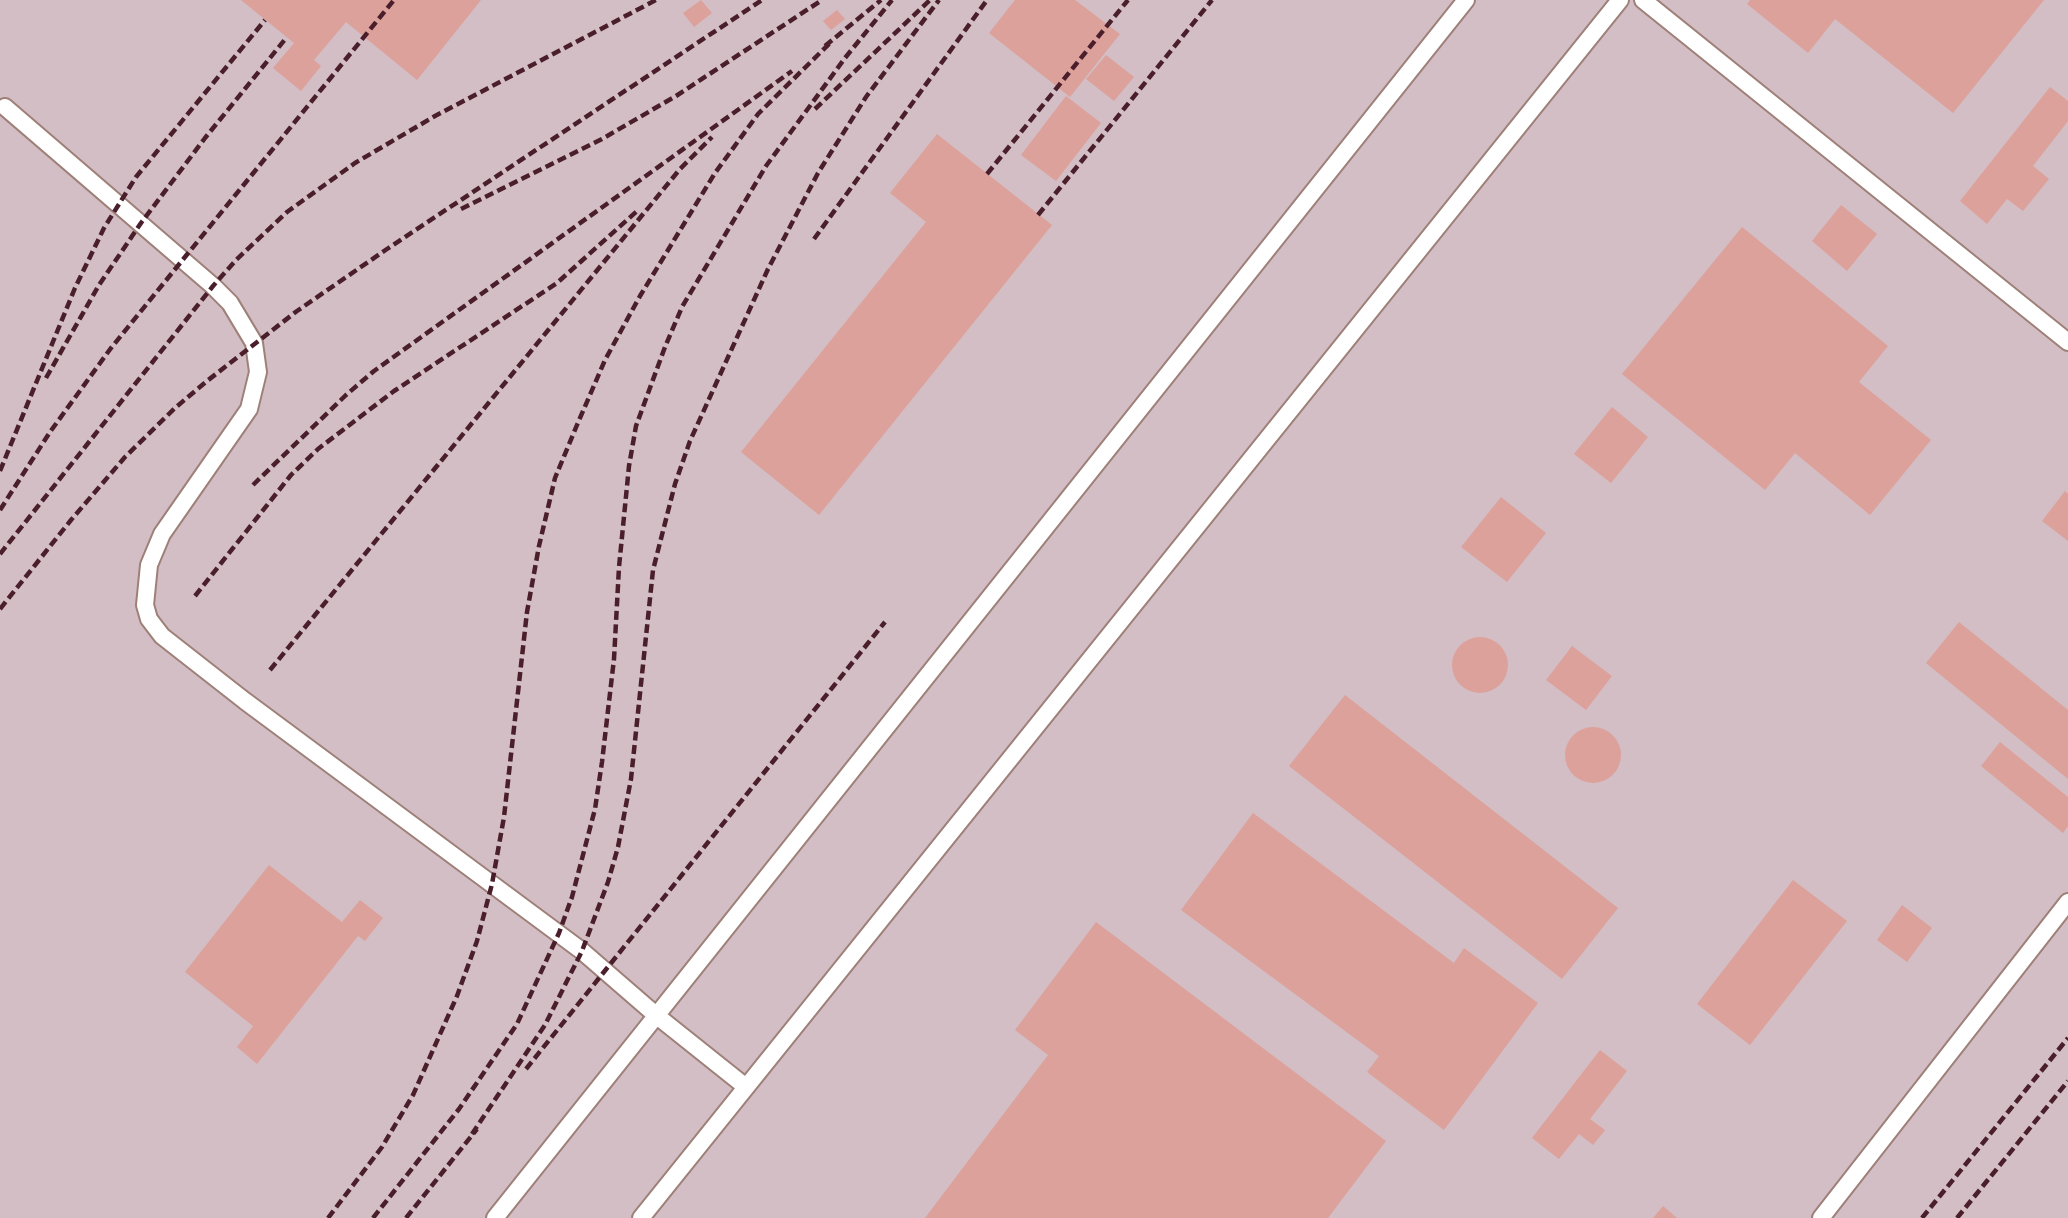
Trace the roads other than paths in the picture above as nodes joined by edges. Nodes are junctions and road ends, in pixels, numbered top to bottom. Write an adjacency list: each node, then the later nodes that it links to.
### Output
1 (1466, 0): 7 (lane)
2 (1620, 0): 8 (lane)
3 (1643, 0): 5 (lane)
4 (5, 107): 7 (lane)
5 (2068, 342)
6 (2068, 902): 11 (lane)
7 (657, 1016): 8 (lane); 9 (lane)
8 (746, 1087): 10 (lane)
9 (495, 1218)
10 (641, 1218)
11 (1821, 1218)

